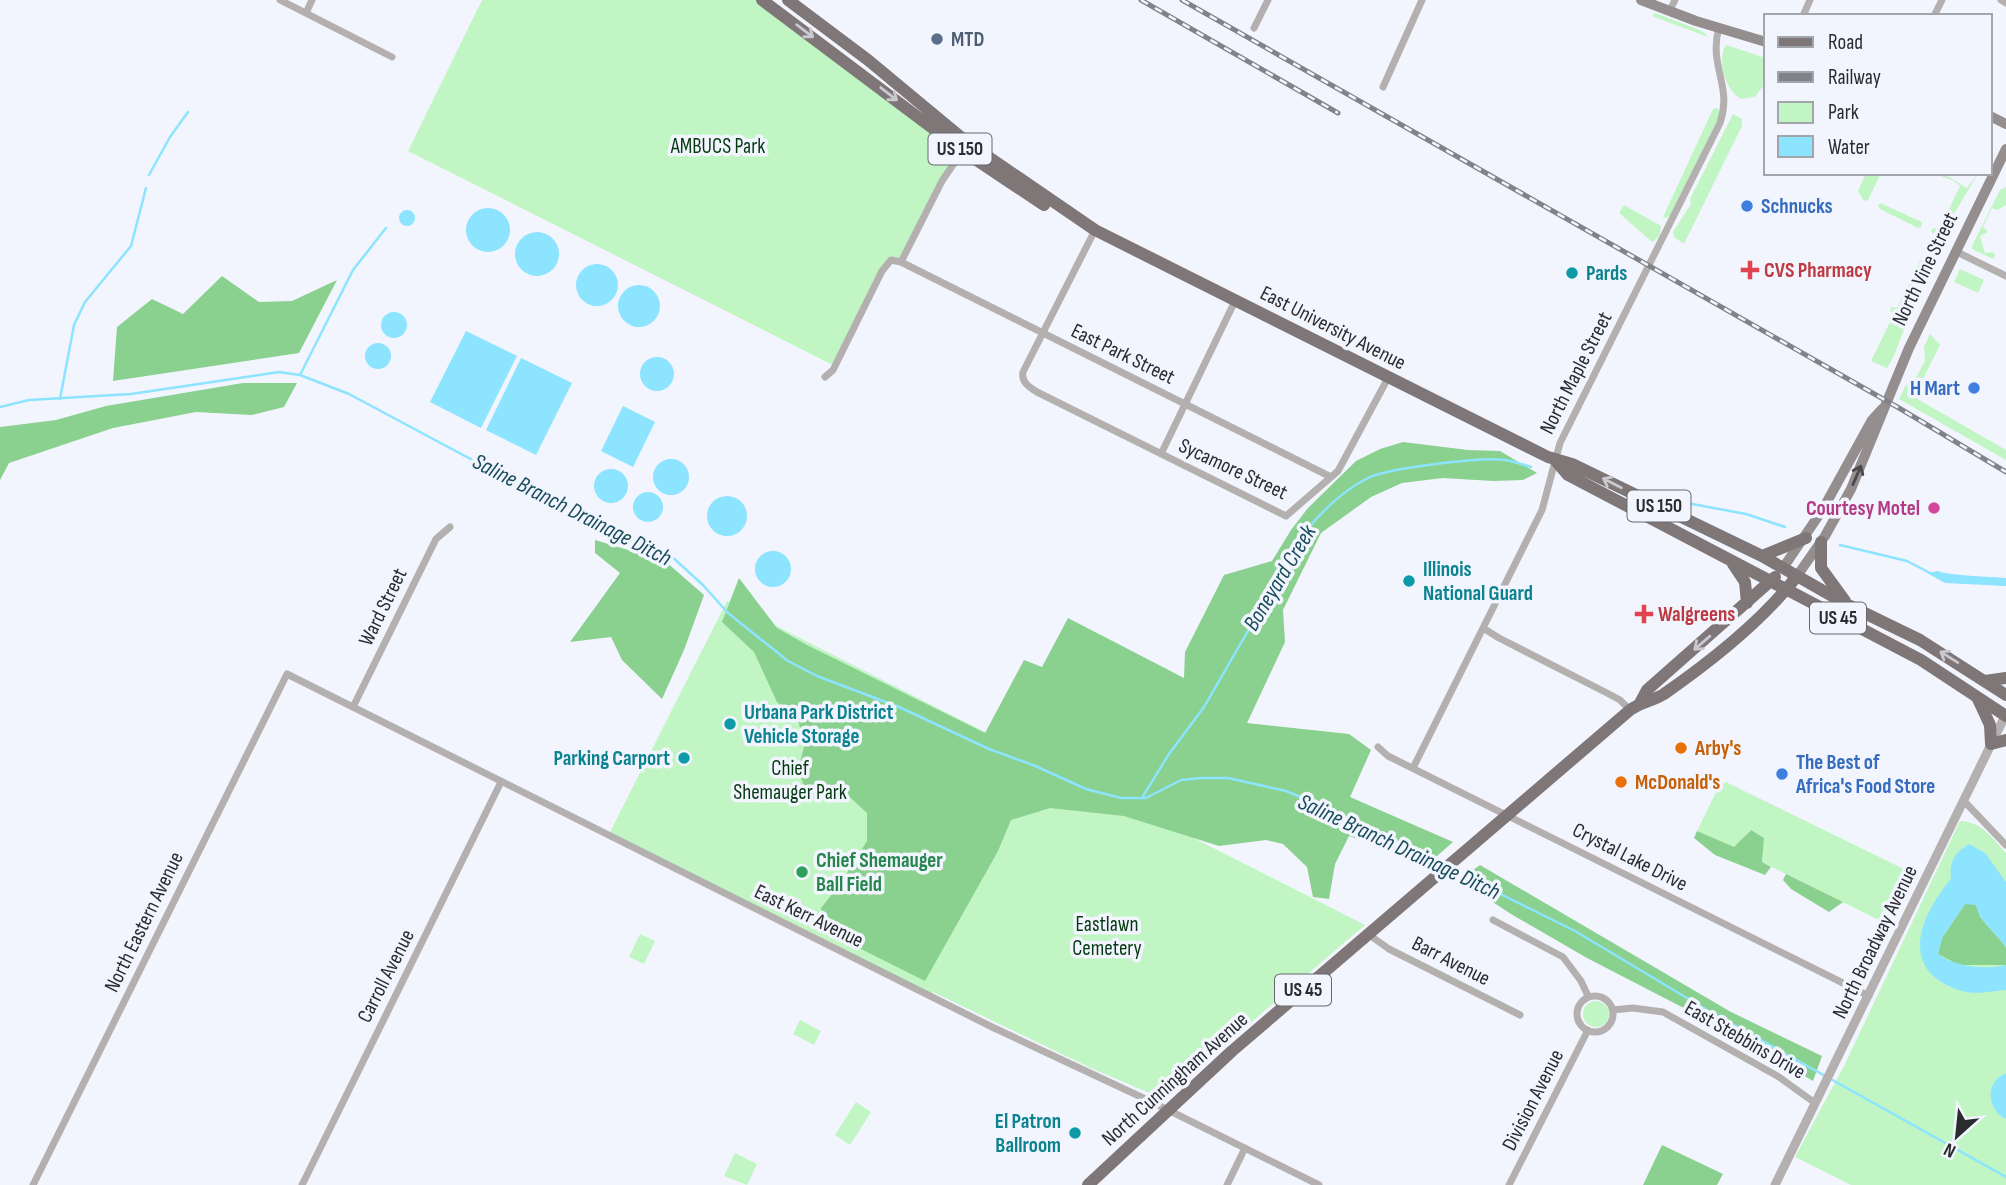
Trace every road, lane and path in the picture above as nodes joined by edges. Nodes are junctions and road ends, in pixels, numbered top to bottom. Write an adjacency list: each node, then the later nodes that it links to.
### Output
1 (280, 0): 11 (street)
2 (312, 0): 11 (street)
3 (762, 0): 17 (main road, East University Avenue / US 150, one-way to 17)
4 (788, 0): 17 (main road, East University Avenue / US 150)
5 (1268, 0): 13 (street)
6 (1422, 0): 16 (street)
7 (1641, 0): 10 (main road)
8 (2001, 0): 9 (street)
9 (2006, 3)
10 (1672, 5): 12 (main road)
11 (306, 13): 15 (street)
12 (1719, 27): 14 (main road); 30 (street, North Maple Street)
13 (1254, 28)
14 (1764, 41)
15 (392, 57)
16 (1382, 87)
17 (965, 147): 19 (main road, East University Avenue / US 150); 21 (street)
18 (2006, 149): 20 (main road, North Vine Street)
19 (1095, 230): 23 (main road, East University Avenue / US 150); 24 (street)
20 (1955, 251): 22 (street); 28 (main road, North Vine Street)
21 (901, 262): 24 (street, East Park Street); 25 (street)
22 (2006, 276)
23 (1235, 301): 26 (main road, East University Avenue / US 150); 27 (street)
24 (1042, 334): 27 (street, East Park Street); 29 (street)
25 (825, 377)
26 (1388, 378): 30 (main road, East University Avenue / US 150); 31 (street, Sycamore Street)
27 (1185, 404): 29 (street); 31 (street, East Park Street)
28 (1884, 407): 33 (main road, North Vine Street); 34 (main road, North Vine Street, one-way to 28)
29 (1160, 454): 31 (street, Sycamore Street)
30 (1555, 460): 35 (main road, East University Avenue / US 150, one-way to 30); 36 (main road, East University Avenue / US 150); 43 (street, North Maple Street)
31 (1331, 477)
32 (450, 527): 49 (street, Ward Street)
33 (1806, 538): 35 (main road); 37 (main road, North Vine Street)
34 (1821, 542): 38 (main road, North Vine Street); 42 (main road)
35 (1762, 556): 37 (main road, East University Avenue / US 150)
36 (1731, 561): 39 (main road, East University Avenue / US 150); 41 (main road)
37 (1783, 568): 38 (main road, East University Avenue / US 45); 39 (main road, North Cunningham Avenue / US 45)
38 (1797, 576): 40 (main road, North Cunningham Avenue); 42 (main road, East University Avenue / US 45)
39 (1771, 581): 40 (main road, East University Avenue / US 150); 41 (main road, North Cunningham Avenue / US 45)
40 (1786, 590): 48 (main road, East University Avenue / US 45); 50 (main road, North Cunningham Avenue / US 45)
41 (1748, 603): 50 (main road, North Cunningham Avenue / US 45, one-way to 50)
42 (1848, 604): 46 (main road, East University Avenue / US 45, one-way to 42)
43 (1483, 628): 50 (street); 55 (street, North Maple Street)
44 (287, 674): 49 (street, East Kerr Avenue); 70 (street, North Eastern Avenue)
45 (2006, 678): 46 (main road)
46 (1985, 681): 47 (main road, East University Avenue / US 45)
47 (2006, 695)
48 (1976, 696): 51 (main road, East University Avenue / US 45); 53 (main road)
49 (353, 707): 56 (street, East Kerr Avenue)
50 (1635, 707): 58 (main road, North Cunningham Avenue / US 45)
51 (2006, 715): 53 (street, North Broadway Avenue)
52 (2006, 740): 53 (main road)
53 (1991, 744): 57 (street, North Broadway Avenue)
54 (1378, 747): 55 (street, Crystal Lake Drive)
55 (1413, 768): 58 (street, Crystal Lake Drive)
56 (501, 782): 68 (street, East Kerr Avenue); 71 (street, Carroll Avenue)
57 (1963, 800): 59 (street); 63 (street, North Broadway Avenue)
58 (1508, 816): 61 (main road, North Cunningham Avenue / US 45); 63 (street, Crystal Lake Drive)
59 (2006, 845)
60 (1493, 920): 62 (street)
61 (1368, 934): 65 (street, Barr Avenue); 68 (main road, North Cunningham Avenue / US 45)
62 (1588, 996): 64 (street); 66 (street)
63 (1868, 996): 67 (street, North Broadway Avenue)
64 (1613, 1010): 66 (street); 67 (street, East Stebbins Drive)
65 (1520, 1015)
66 (1588, 1030): 75 (street, Division Avenue)
67 (1815, 1103): 76 (street, North Broadway Avenue)
68 (1167, 1110): 69 (street, East Kerr Avenue); 72 (main road, North Cunningham Avenue / US 45)
69 (1245, 1148): 73 (street); 74 (street, East Kerr Avenue)
70 (33, 1185)
71 (302, 1185)
72 (1088, 1185)
73 (1227, 1185)
74 (1319, 1185)
75 (1509, 1185)
76 (1775, 1185)

